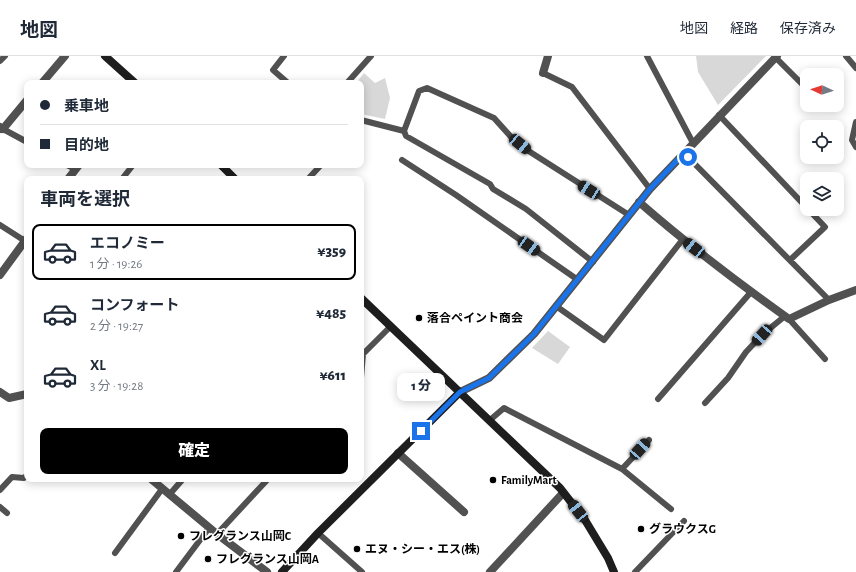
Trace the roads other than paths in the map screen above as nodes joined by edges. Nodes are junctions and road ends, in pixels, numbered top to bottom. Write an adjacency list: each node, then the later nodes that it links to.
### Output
1 (5, 56): 10 (lane)
2 (65, 56): 13 (street)
3 (105, 56): 14 (street)
4 (284, 56): 15 (lane)
5 (371, 56): 16 (lane)
6 (548, 56): 12 (street)
7 (647, 56): 25 (lane)
8 (846, 56): 11 (lane)
9 (776, 57): 17 (lane); 19 (street)
10 (0, 61)
11 (856, 68)
12 (543, 73): 35 (lane)
13 (45, 80)
14 (132, 80)
15 (285, 80)
16 (350, 80)
17 (800, 82)
18 (24, 103): 22 (street)
19 (719, 115): 25 (street); 36 (lane)
20 (364, 121): 23 (lane)
21 (856, 122): 26 (lane)
22 (1, 129): 24 (lane)
23 (404, 131): 38 (lane); 45 (lane)
24 (24, 140)
25 (693, 143): 27 (street)
26 (856, 147)
27 (684, 153): 35 (street); 44 (lane)
28 (402, 160): 47 (lane)
29 (131, 168): 32 (lane)
30 (223, 168): 33 (street)
31 (318, 168): 34 (lane)
32 (124, 176)
33 (232, 176)
34 (311, 176)
35 (650, 189): 37 (street)
36 (800, 200)
37 (639, 202): 38 (street); 42 (street)
38 (629, 215): 45 (street)
39 (815, 216): 44 (lane)
40 (0, 225): 41 (lane)
41 (24, 239)
42 (683, 239): 49 (street); 52 (lane)
43 (24, 243): 46 (street)
44 (790, 260): 50 (lane)
45 (592, 262): 47 (street)
46 (0, 275)
47 (578, 280): 52 (street)
48 (856, 290): 50 (street)
49 (751, 292): 53 (street); 60 (lane)
50 (829, 300): 53 (street)
51 (364, 301): 54 (street)
52 (556, 306): 58 (street)
53 (787, 318): 56 (lane); 61 (lane)
54 (391, 326): 55 (lane); 58 (street)
55 (364, 353)
56 (824, 359)
57 (0, 392): 59 (street)
58 (460, 392): 62 (street); 64 (street)
59 (24, 395)
60 (658, 399)
61 (705, 403)
62 (490, 420): 65 (lane); 72 (street)
63 (649, 440): 65 (lane)
64 (398, 453): 76 (street); 80 (street)
65 (622, 469): 75 (lane)
66 (24, 478): 71 (lane)
67 (154, 482): 70 (street)
68 (180, 482): 73 (lane)
69 (265, 482): 81 (lane)
70 (162, 489): 73 (street); 82 (lane)
71 (0, 490)
72 (563, 493): 87 (street); 88 (street)
73 (169, 495): 79 (street)
74 (0, 507): 77 (lane)
75 (671, 509)
76 (464, 512)
77 (6, 513)
78 (684, 521): 89 (lane)
79 (209, 528): 81 (street); 83 (lane)
80 (318, 533): 85 (street); 86 (lane)
81 (217, 534): 84 (street)
82 (115, 553)
83 (176, 572)
84 (267, 572)
85 (282, 572)
86 (362, 572)
87 (490, 572)
88 (614, 572)
89 (635, 572)

